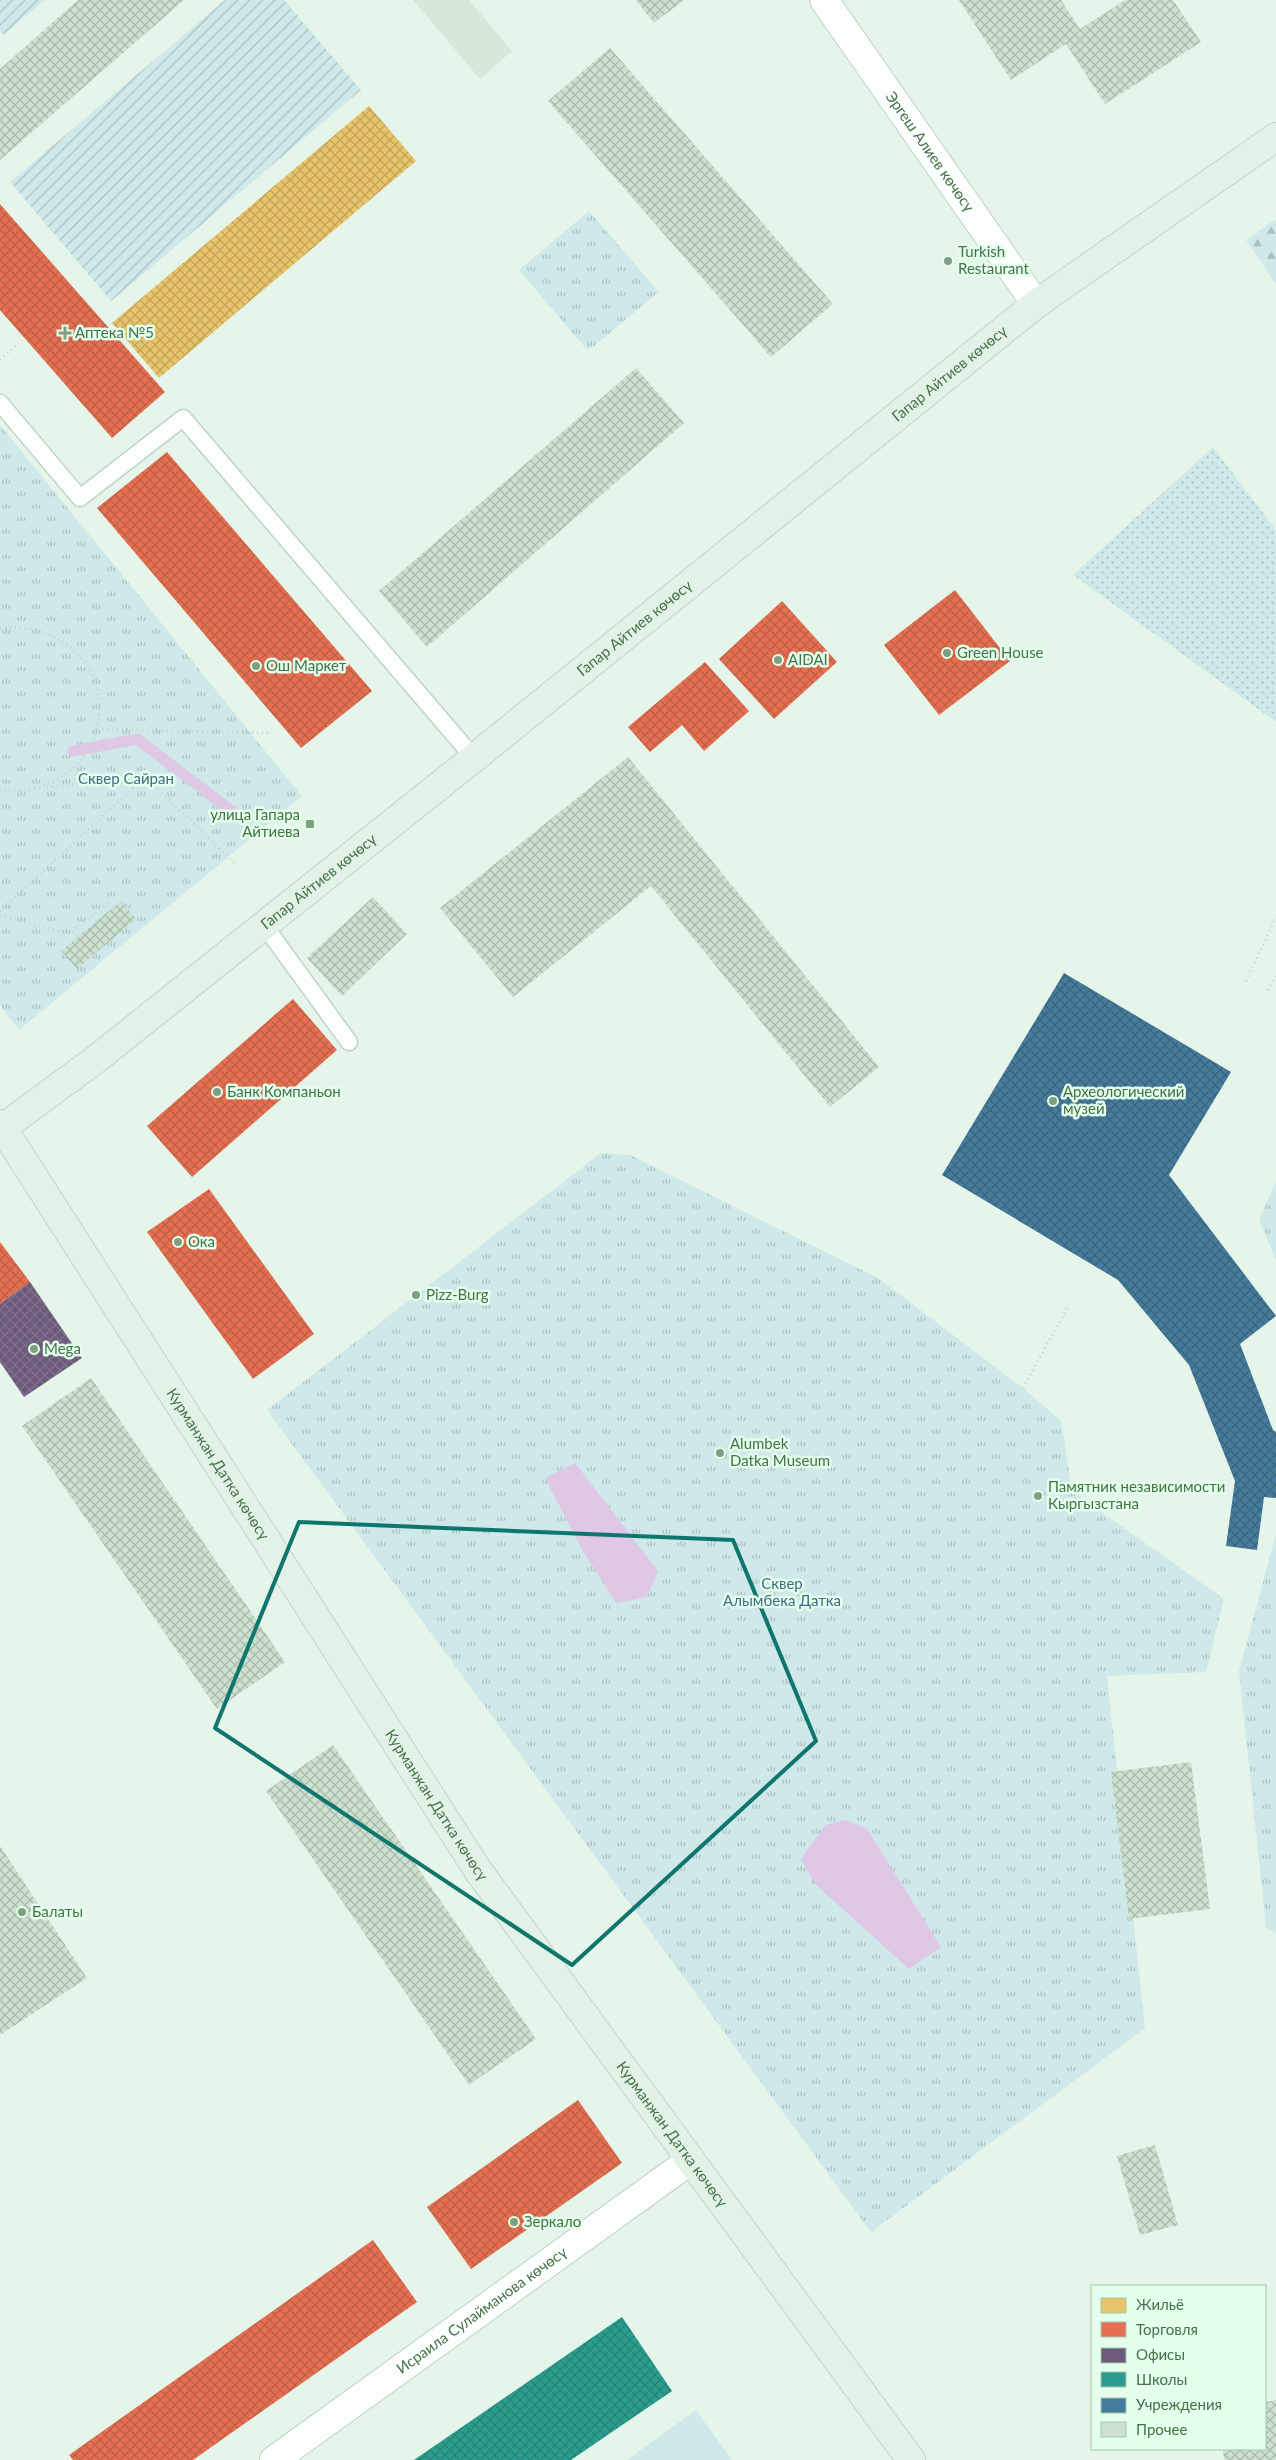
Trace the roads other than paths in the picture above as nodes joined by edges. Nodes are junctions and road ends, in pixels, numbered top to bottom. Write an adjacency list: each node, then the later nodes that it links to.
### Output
1 (824, 0): 3 (street, Эргеш Алиев көчөсү)
2 (1276, 137): 3 (main road, Гапар Айтиев көчөсү)
3 (1036, 304): 5 (main road, Гапар Айтиев көчөсү)
4 (0, 403): 5 (lane)
5 (474, 758): 6 (main road, Гапар Айтиев көчөсү)
6 (264, 925): 7 (lane); 8 (main road, Гапар Айтиев көчөсү)
7 (349, 1042)
8 (1, 1128): 9 (main road, Курманжан Датка көчөсү)
9 (691, 2160): 10 (street, Исраила Сулайманова көчөсү); 11 (main road, Курманжан Датка көчөсү)
10 (274, 2460)
11 (911, 2460)

